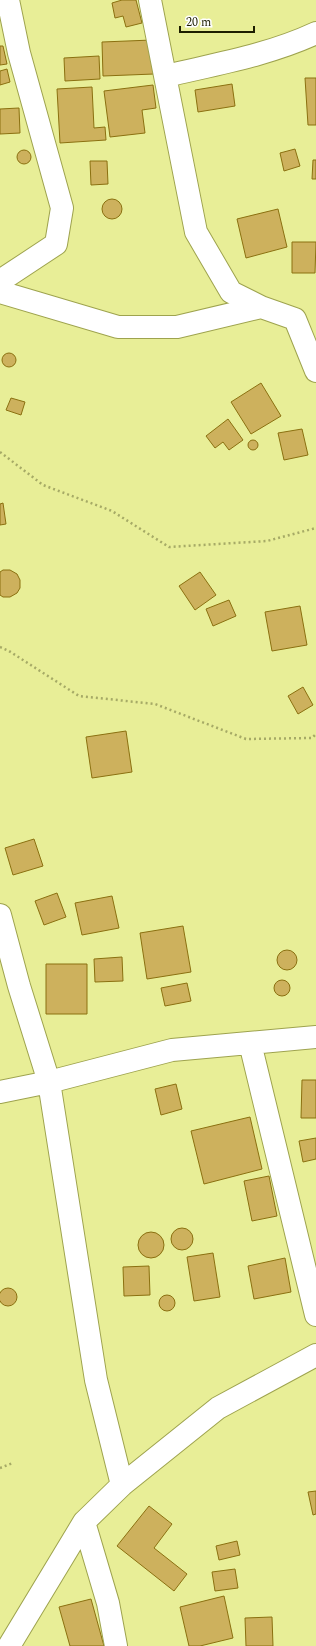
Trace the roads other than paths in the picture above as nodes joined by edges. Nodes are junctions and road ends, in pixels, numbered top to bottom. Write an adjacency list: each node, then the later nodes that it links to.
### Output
1 (8, 0): 5 (street)
2 (150, 0): 4 (street)
3 (316, 33): 4 (street)
4 (166, 76): 7 (street)
5 (0, 281)
6 (0, 292): 7 (street)
7 (261, 307): 8 (street)
8 (316, 371)
9 (0, 915): 12 (street)
10 (316, 1037): 11 (street)
11 (250, 1043): 12 (street); 14 (street)
12 (50, 1082): 13 (street); 16 (street)
13 (0, 1092)
14 (316, 1315)
15 (316, 1355): 16 (street)
16 (122, 1485): 17 (street)
17 (84, 1522): 18 (street); 19 (street)
18 (9, 1646)
19 (116, 1646)

